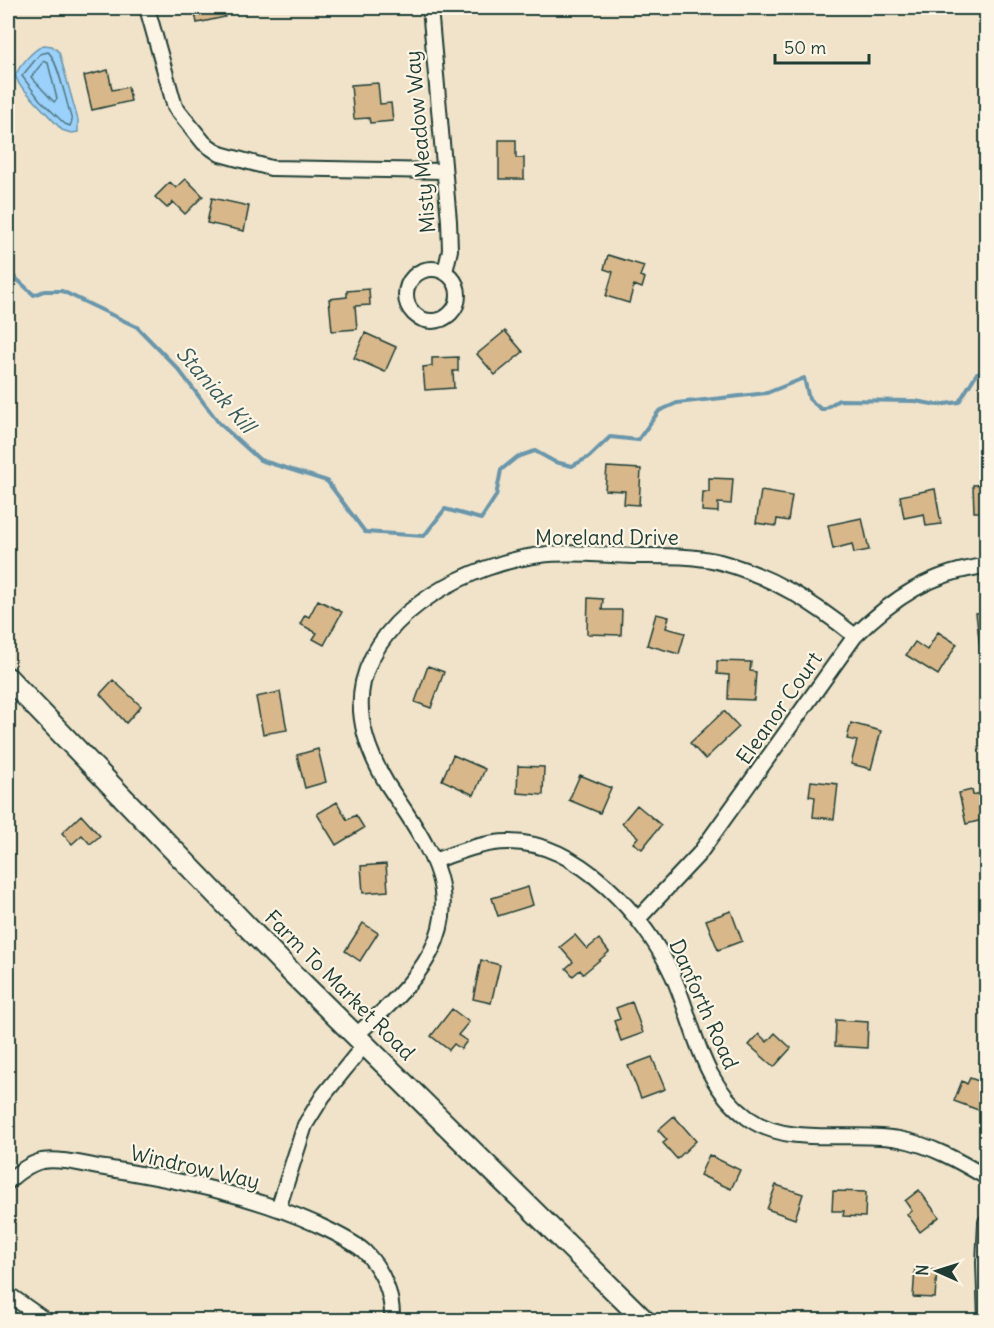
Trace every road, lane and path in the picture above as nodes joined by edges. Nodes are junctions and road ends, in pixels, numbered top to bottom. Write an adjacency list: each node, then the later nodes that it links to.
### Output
1 (147, 8): 3 (street)
2 (430, 8): 3 (street, Misty Meadow Way)
3 (443, 171): 4 (street, Misty Meadow Way)
4 (445, 272)
5 (987, 566): 6 (street, Eleanor Court)
6 (855, 636): 8 (street, Moreland Drive); 9 (street, Eleanor Court)
7 (8, 678): 10 (street, Farm To Market Road)
8 (433, 861): 9 (street, Danforth Road); 10 (street, Moreland Drive)
9 (638, 920): 11 (street, Danforth Road)
10 (360, 1040): 13 (street, Moreland Drive); 18 (street, Farm To Market Road)
11 (987, 1177)
12 (8, 1182): 13 (street, Windrow Way)
13 (278, 1209): 17 (street, Windrow Way)
14 (987, 1222): 19 (street)
15 (8, 1294): 16 (street)
16 (45, 1320)
17 (392, 1320)
18 (644, 1320)
19 (987, 1320)

